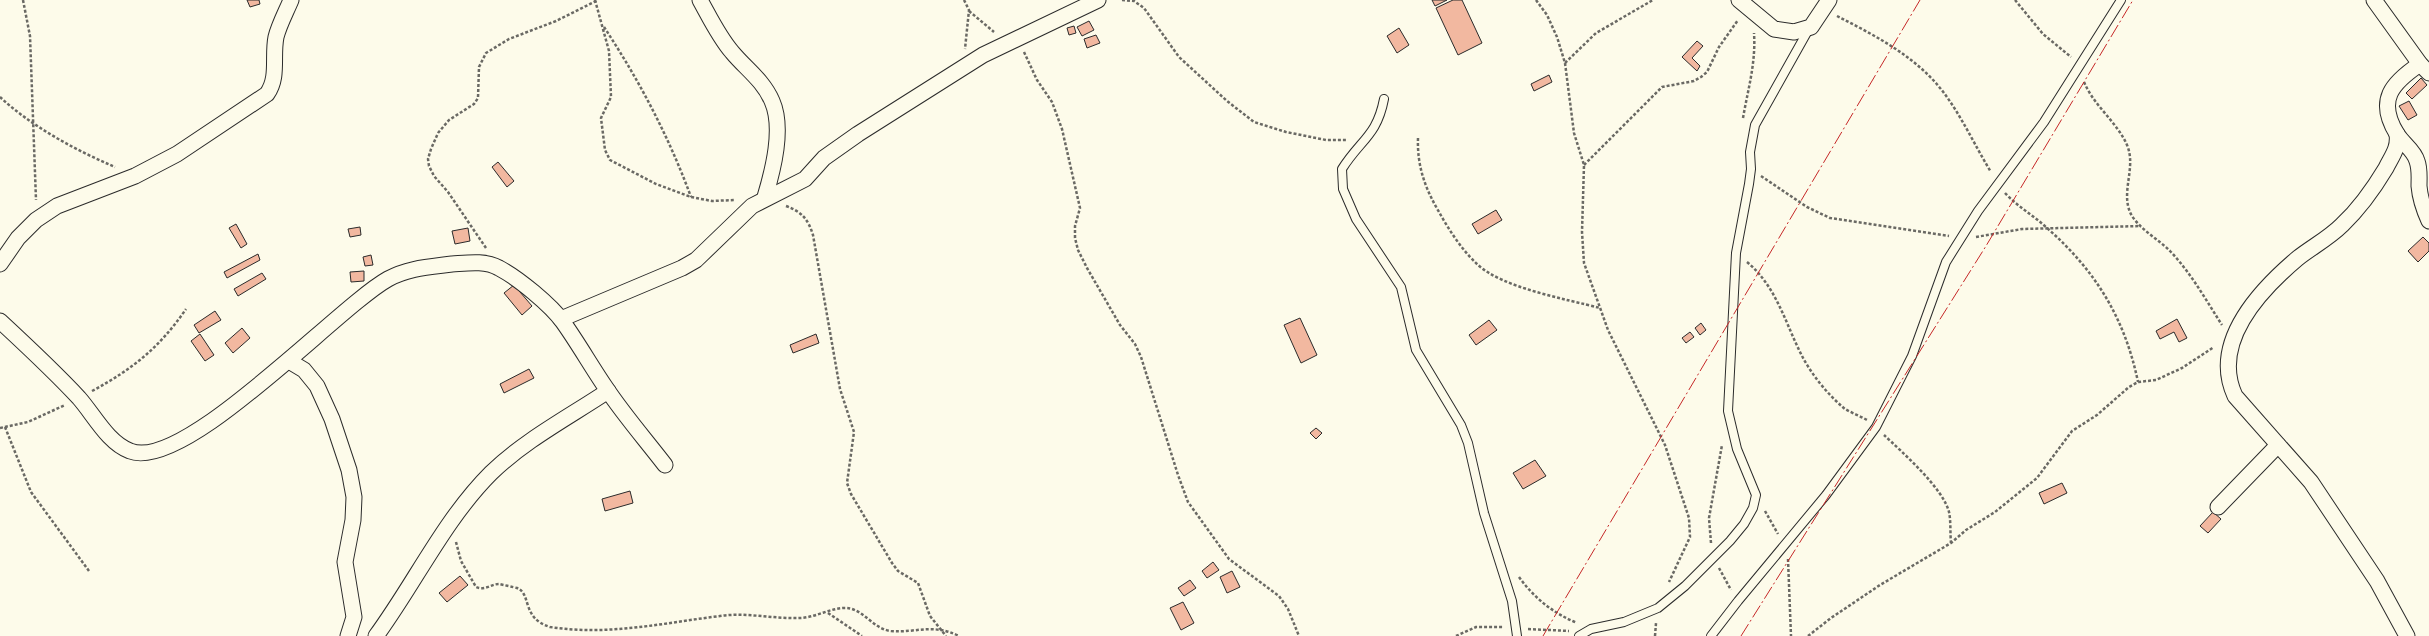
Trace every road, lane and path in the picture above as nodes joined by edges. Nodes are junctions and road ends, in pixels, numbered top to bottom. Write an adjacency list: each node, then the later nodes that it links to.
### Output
1 (23, 0): 25 (path)
2 (291, 0): 32 (street)
3 (597, 0): 16 (path); 44 (path)
4 (700, 0): 35 (street)
5 (964, 0): 15 (path)
6 (1098, 0): 18 (street)
7 (1122, 0): 29 (path)
8 (1536, 0): 19 (path)
9 (1653, 0): 19 (path)
10 (2015, 0): 21 (path)
11 (2121, 0): 21 (lane)
12 (2374, 0): 22 (street)
13 (1826, 5): 17 (street); 33 (path)
14 (1746, 7): 17 (street); 26 (path); 30 (path)
15 (968, 10): 18 (path); 20 (path)
16 (602, 25): 34 (path); 34 (path)
17 (1810, 27): 31 (lane)
18 (1011, 40): 20 (street); 82 (path)
19 (1565, 63): 30 (path)
20 (965, 66): 35 (street)
21 (2078, 68): 33 (lane); 39 (path)
22 (2424, 69): 27 (street)
23 (0, 96): 25 (path)
24 (1384, 99): 29 (lane)
25 (34, 123): 32 (path); 37 (path)
26 (1743, 123)
27 (2397, 134): 38 (street); 49 (street)
28 (1418, 138): 45 (path)
29 (1362, 144): 73 (lane)
30 (1584, 165): 45 (path)
31 (1751, 169): 41 (path); 42 (lane)
32 (135, 176): 37 (street)
33 (1998, 184): 40 (path); 41 (lane)
34 (691, 197): 36 (path)
35 (765, 197): 47 (street); 72 (path)
36 (743, 199)
37 (36, 220): 43 (street)
38 (2429, 221)
39 (2141, 226): 40 (path); 49 (path)
40 (2047, 227): 41 (path); 52 (path)
41 (1960, 238): 56 (lane)
42 (1736, 253): 56 (path); 61 (lane)
43 (0, 264)
44 (498, 267): 47 (street); 51 (street)
45 (1600, 308): 70 (path)
46 (186, 309): 54 (path)
47 (561, 319): 53 (street)
48 (0, 321): 54 (street)
49 (2238, 328): 59 (street)
50 (2216, 346): 52 (path)
51 (289, 361): 54 (street); 77 (street)
52 (2138, 382): 64 (path)
53 (608, 391): 60 (street); 63 (street)
54 (79, 398): 55 (path)
55 (4, 427): 57 (path); 67 (path)
56 (1876, 427): 64 (path); 65 (lane)
57 (0, 428)
58 (1723, 441): 66 (path)
59 (2278, 445): 62 (street); 88 (street)
60 (665, 465)
61 (1756, 495): 65 (path); 66 (lane)
62 (2218, 507)
63 (451, 524): 76 (path); 78 (street)
64 (1951, 543): 87 (path)
65 (1785, 546): 69 (lane); 86 (path)
66 (1713, 558): 69 (path); 70 (lane)
67 (89, 571)
68 (1517, 575): 74 (path)
69 (1738, 601): 85 (lane)
70 (1658, 608): 74 (lane); 84 (path)
71 (828, 612): 72 (path); 75 (path); 79 (path)
72 (940, 629): 80 (path); 81 (path)
73 (1517, 632): 74 (path); 83 (path)
74 (1585, 633)
75 (604, 634)
76 (597, 635)
77 (348, 636)
78 (376, 636)
79 (862, 636)
80 (946, 636)
81 (959, 636)
82 (1299, 636)
83 (1456, 636)
84 (1655, 636)
85 (1711, 636)
86 (1791, 636)
87 (1808, 636)
88 (2407, 636)

